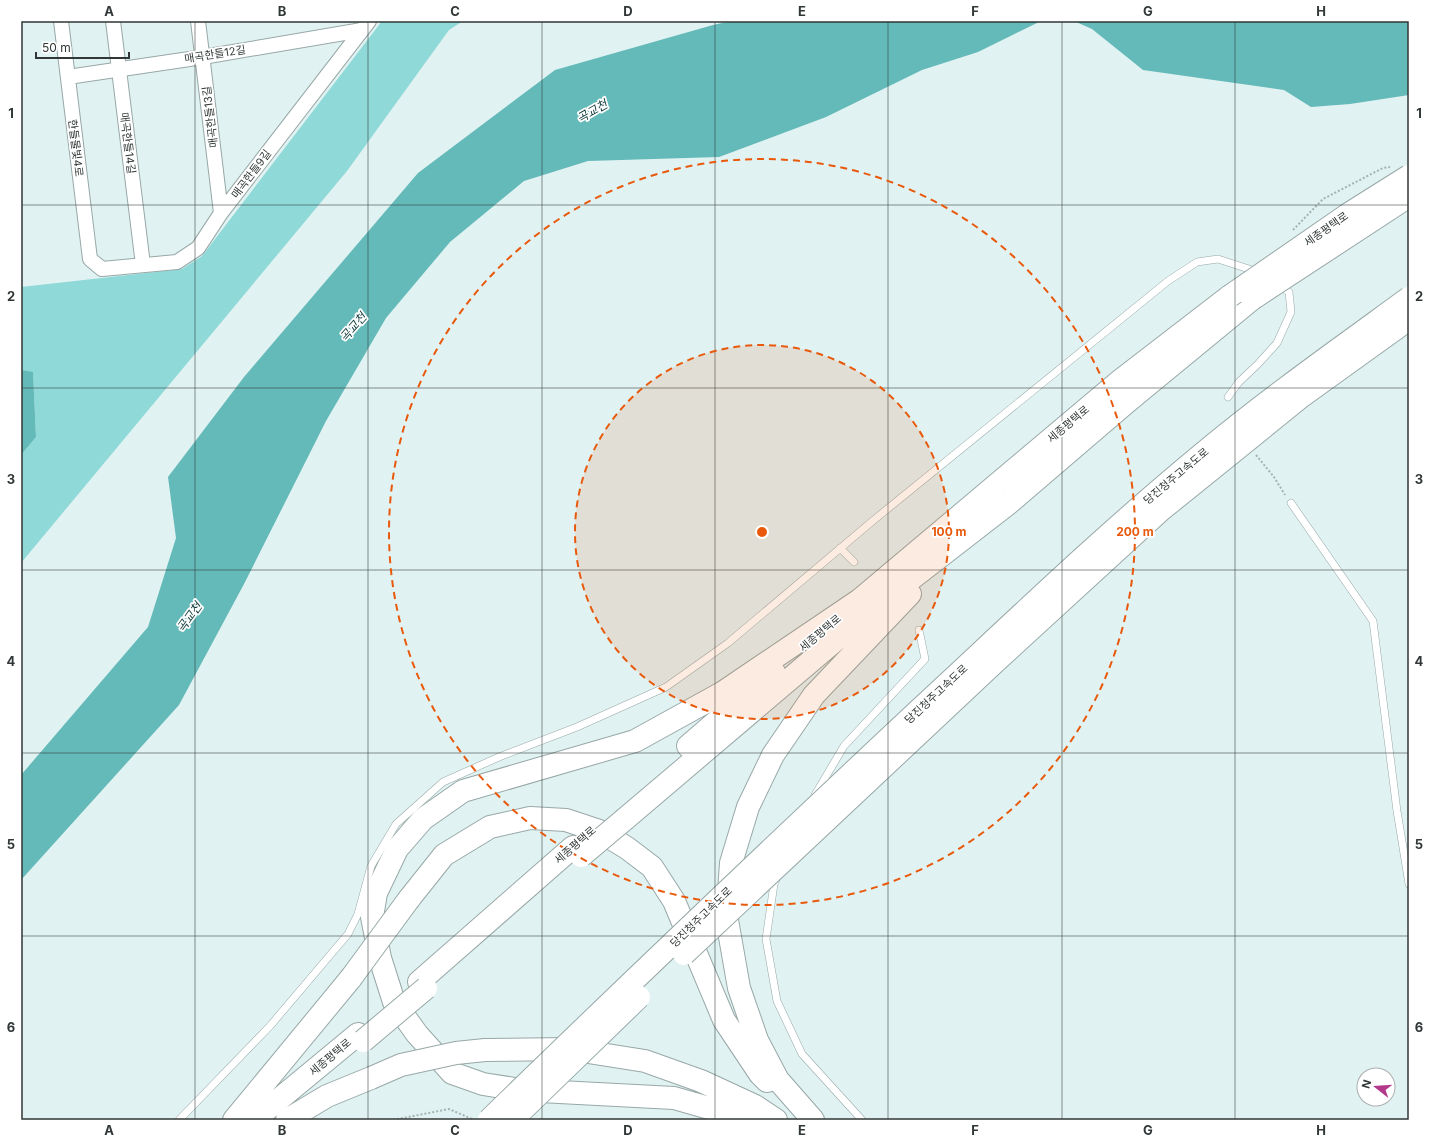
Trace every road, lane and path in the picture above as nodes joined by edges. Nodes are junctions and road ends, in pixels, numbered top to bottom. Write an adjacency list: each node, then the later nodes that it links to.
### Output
1 (61, 21): 7 (street, 한들물빛4로)
2 (113, 21): 6 (street, 매곡한들14길)
3 (198, 21): 5 (street, 매곡한들13길)
4 (365, 25): 5 (street, 매곡한들12길); 10 (street, 매곡한들9길)
5 (202, 57): 6 (street, 매곡한들12길); 10 (street, 매곡한들13길)
6 (118, 69): 7 (street, 매곡한들12길); 11 (street, 매곡한들14길)
7 (68, 77): 12 (street, 한들물빛4로)
8 (1409, 176): 20 (highway, 세종평택로, bridge)
9 (1409, 196): 17 (highway, 세종평택로, bridge)
10 (221, 213): 11 (street, 매곡한들9길)
11 (143, 265): 12 (street, 매곡한들9길)
12 (102, 269)
13 (1409, 298): 32 (highway, 당진청주고속도로, bridge)
14 (1409, 319): 33 (highway, 당진청주고속도로, bridge)
15 (1228, 397): 18 (lane)
16 (1291, 503): 23 (lane)
17 (961, 540): 22 (highway, 세종평택로); 37 (highway)
18 (840, 548): 19 (lane); 25 (lane)
19 (854, 562)
20 (860, 599): 22 (highway, 세종평택로); 34 (highway)
21 (920, 630): 38 (lane)
22 (621, 814): 24 (highway, 세종평택로, bridge)
23 (1409, 884)
24 (360, 1038): 27 (highway, 세종평택로); 28 (highway, 세종평택로)
25 (179, 1120)
26 (234, 1120): 36 (highway, bridge)
27 (254, 1120)
28 (270, 1120)
29 (288, 1120): 35 (highway, bridge)
30 (393, 1120): 31 (path)
31 (475, 1120)
32 (489, 1120)
33 (512, 1120)
34 (745, 1120)
35 (776, 1120)
36 (809, 1120)
37 (812, 1120)
38 (862, 1120)

